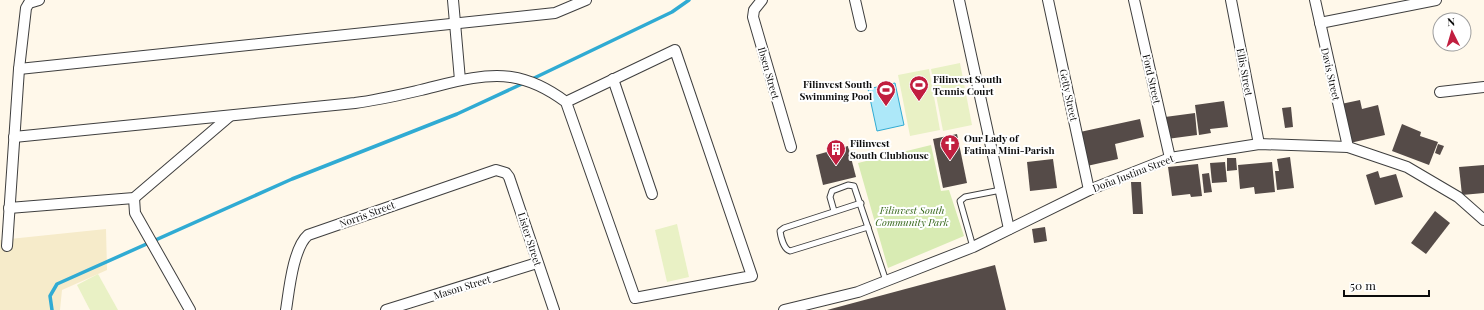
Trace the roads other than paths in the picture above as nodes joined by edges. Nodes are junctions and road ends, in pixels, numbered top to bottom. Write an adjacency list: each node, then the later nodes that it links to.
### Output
1 (36, 0): 2 (street); 16 (street)
2 (39, 0)
3 (453, 0): 13 (street)
4 (586, 0): 13 (street)
5 (762, 0): 25 (street, Ibsen Street)
6 (855, 0): 15 (street)
7 (959, 0): 29 (street)
8 (1048, 0): 30 (street, Getty Street)
9 (1134, 0): 27 (street, Ford Street)
10 (1231, 0): 24 (street, Ellis Street)
11 (1315, 0): 14 (street, Davis Street)
12 (1436, 0): 14 (street)
13 (455, 24): 16 (street); 18 (street)
14 (1320, 24): 26 (street, Davis Street)
15 (861, 26)
16 (19, 69): 23 (street)
17 (613, 79): 21 (street); 21 (street); 31 (street)
18 (460, 80): 21 (street); 22 (street)
19 (1484, 87): 20 (street)
20 (1440, 92)
21 (566, 102)
22 (230, 116): 23 (street); 32 (street)
23 (14, 137): 34 (street)
24 (1259, 144): 26 (street, Doña Justina Street); 27 (street, Doña Justina Street)
25 (791, 147)
26 (1348, 147): 36 (street, Doña Justina Street)
27 (1170, 158): 30 (street, Doña Justina Street)
28 (502, 171): 41 (street, Lister Street); 44 (street, Norris Street)
29 (1000, 190): 38 (street); 40 (lane)
30 (1089, 190): 38 (street, Doña Justina Street)
31 (652, 194)
32 (134, 198): 34 (street); 43 (street)
33 (861, 203): 35 (lane); 35 (lane); 37 (lane)
34 (9, 208): 39 (street)
35 (834, 211): 37 (lane)
36 (1484, 220)
37 (868, 227): 42 (lane)
38 (1009, 230): 40 (street, Doña Justina Street)
39 (7, 246)
40 (973, 247): 42 (street, Doña Justina Street)
41 (538, 263): 45 (street, Mason Street); 46 (street, Lister Street)
42 (886, 281): 47 (street, Doña Justina Street)
43 (190, 310)
44 (286, 310)
45 (386, 310)
46 (554, 310)
47 (784, 310)

